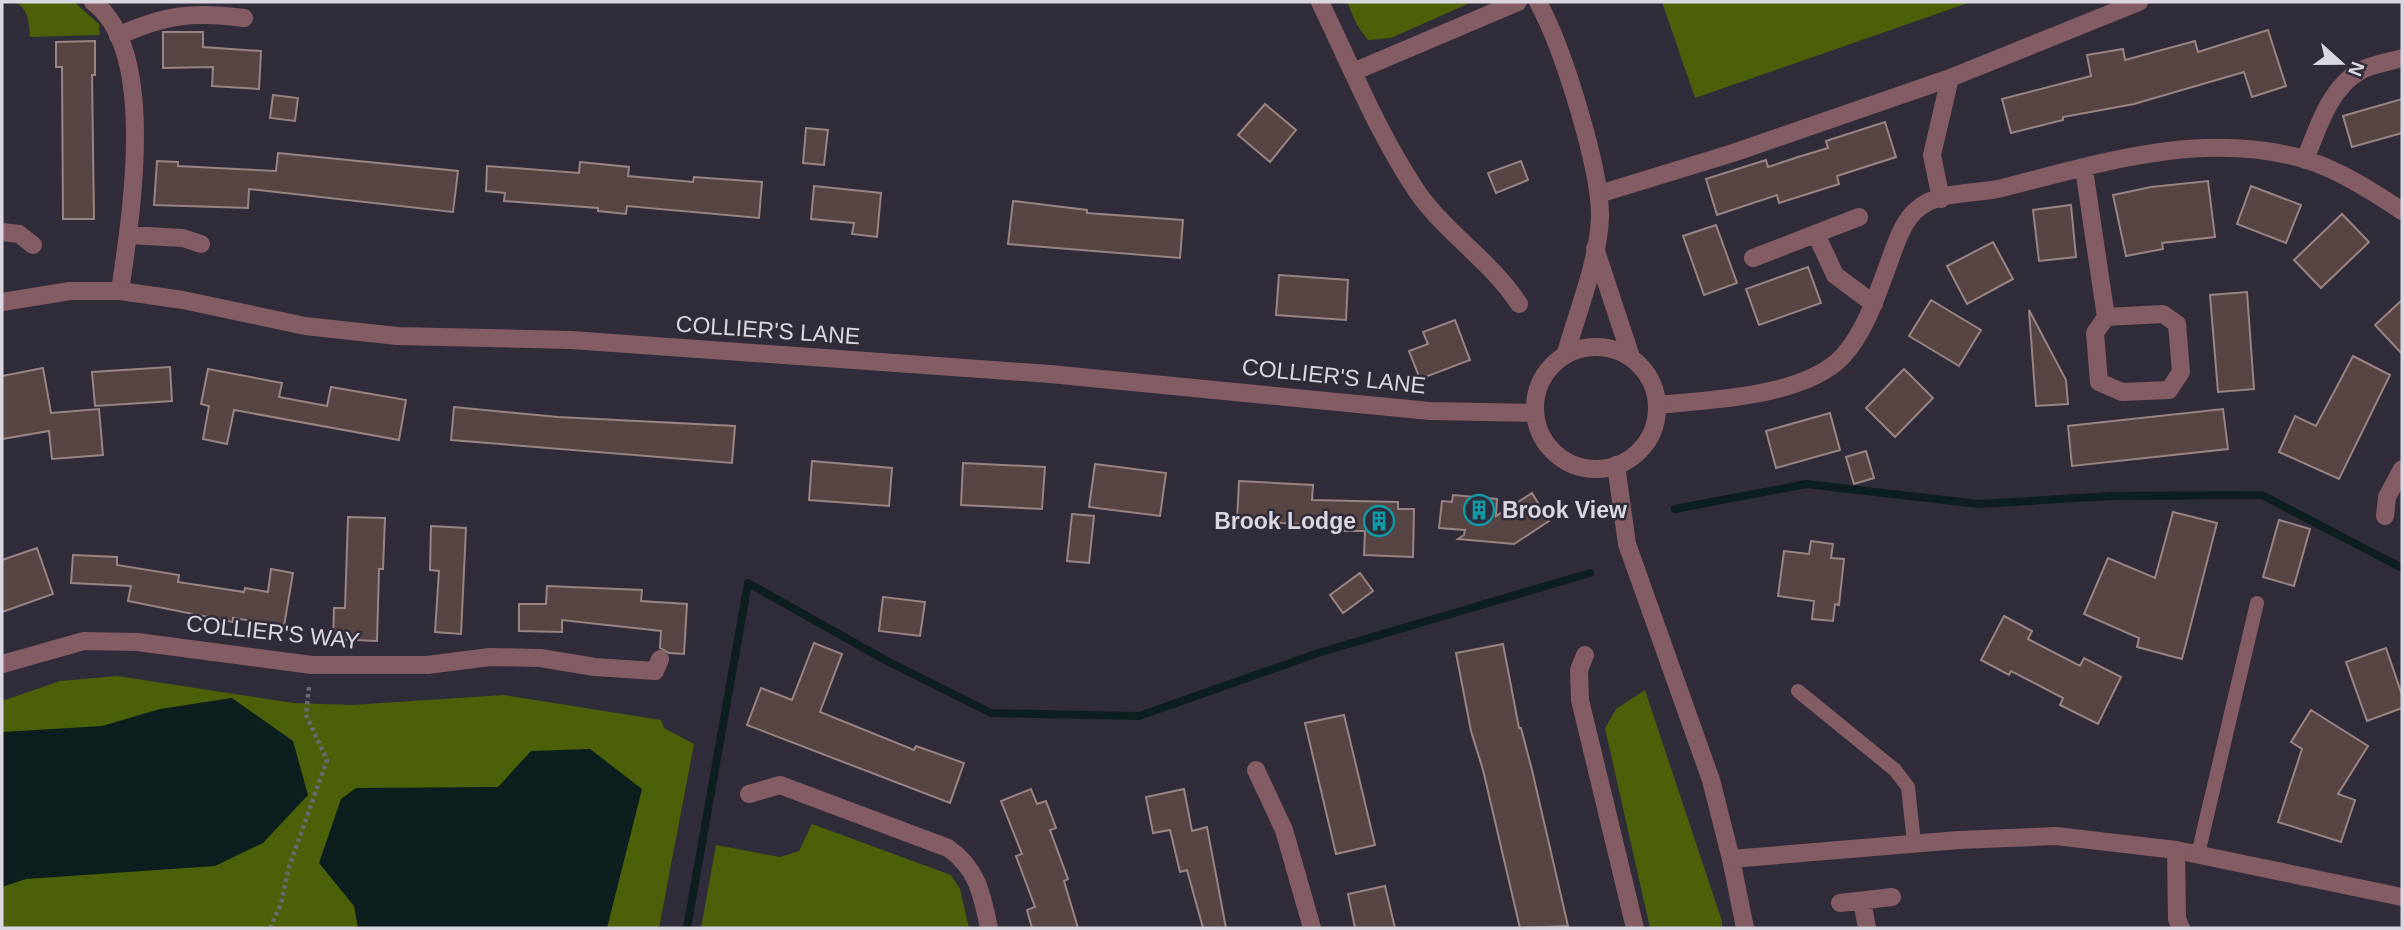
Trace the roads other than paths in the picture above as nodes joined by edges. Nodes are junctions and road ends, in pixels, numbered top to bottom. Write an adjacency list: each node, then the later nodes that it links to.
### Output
1 (93, 2): 7 (street)
2 (1320, 2): 9 (street)
3 (1518, 2): 9 (street)
4 (1538, 2): 13 (street)
5 (2139, 2): 10 (street)
6 (244, 18): 7 (street)
7 (118, 36): 19 (street)
8 (2402, 58): 11 (street)
9 (1353, 72): 26 (street)
10 (1950, 78): 13 (street); 14 (street)
11 (2305, 160): 12 (street); 15 (street)
12 (2084, 169): 14 (street); 28 (street)
13 (1599, 194): 22 (street)
14 (1941, 199): 27 (street)
15 (2402, 211)
16 (1859, 217): 18 (street)
17 (2, 232): 21 (street)
18 (1816, 234): 23 (street); 27 (street)
19 (128, 235): 20 (street); 24 (street)
20 (201, 244)
21 (33, 245)
22 (1595, 248): 29 (street); 30 (street)
23 (1753, 258)
24 (120, 291): 25 (street, COLLIER'S LANE); 32 (street, COLLIER'S LANE)
25 (2, 302)
26 (1519, 304)
27 (1874, 304): 31 (street)
28 (2106, 317): 28 (street)
29 (1566, 353): 30 (street); 32 (street)
30 (1631, 357): 31 (street)
31 (1657, 405): 33 (street)
32 (1534, 413): 33 (street)
33 (1615, 466): 46 (street)
34 (2402, 469): 35 (street)
35 (2385, 516)
36 (2256, 603): 45 (lane)
37 (1585, 655): 53 (street)
38 (660, 659): 39 (street, COLLIER'S WAY)
39 (2, 664)
40 (1798, 691): 43 (lane)
41 (1256, 771): 52 (street)
42 (749, 794): 51 (street)
43 (1914, 843): 44 (street); 46 (street)
44 (2176, 850): 45 (street); 56 (street)
45 (2198, 854): 48 (street)
46 (1731, 859): 54 (street)
47 (1892, 897): 49 (street)
48 (2402, 897)
49 (1862, 901): 50 (street); 55 (street)
50 (1840, 904)
51 (989, 928)
52 (1312, 928)
53 (1635, 928)
54 (1745, 928)
55 (1867, 928)
56 (2181, 928)

